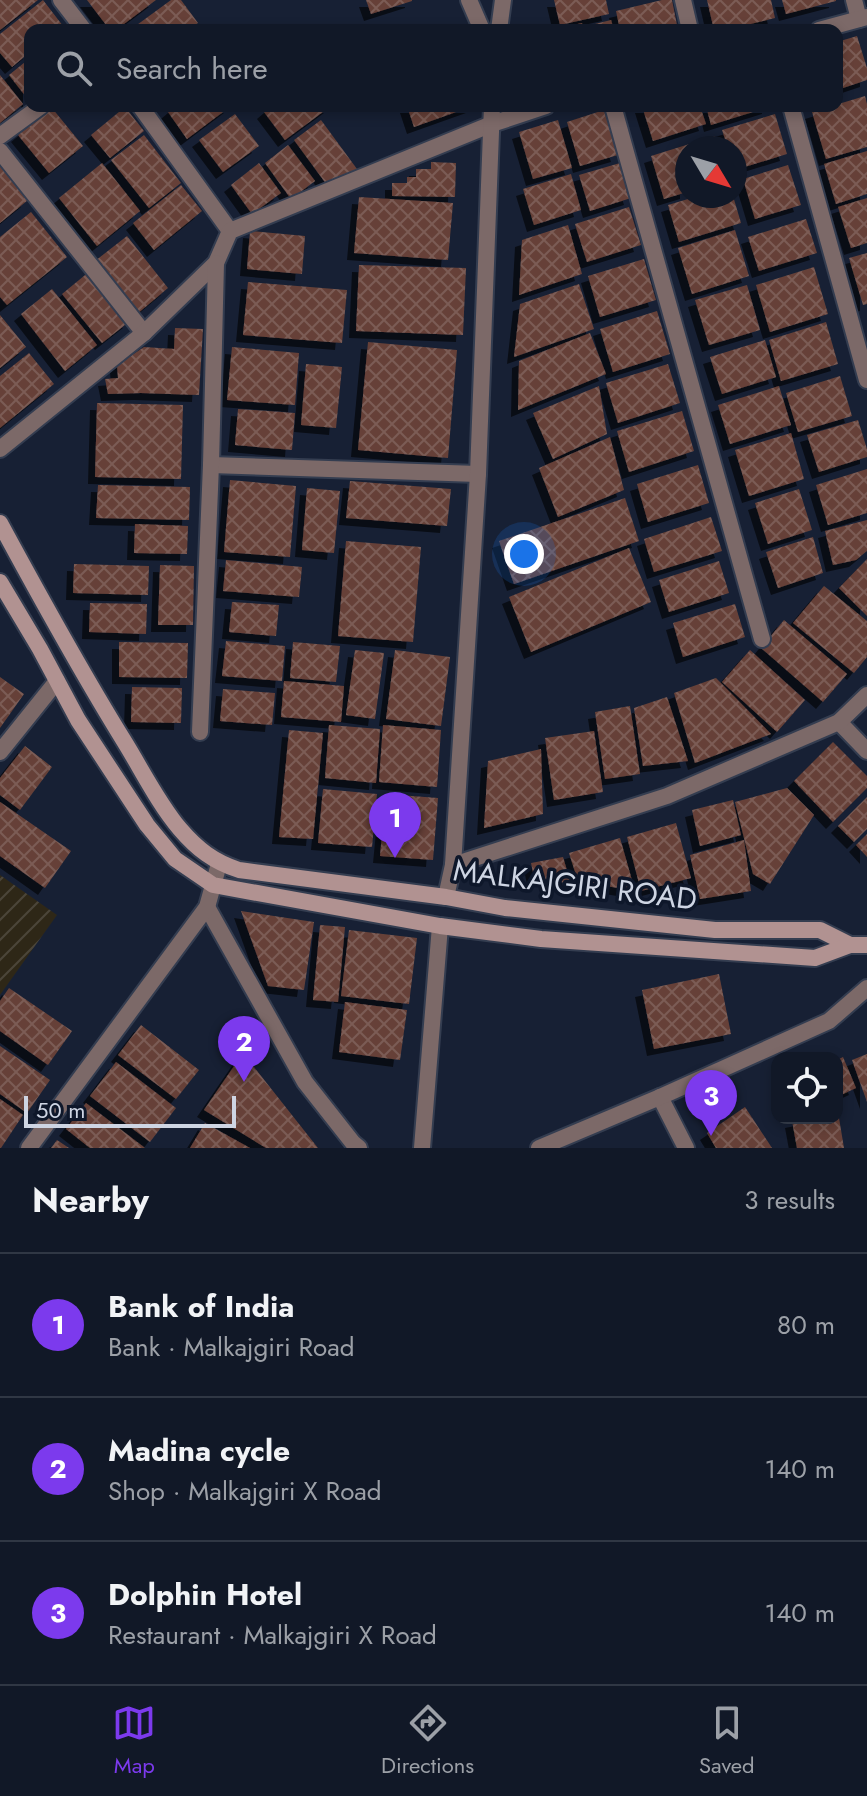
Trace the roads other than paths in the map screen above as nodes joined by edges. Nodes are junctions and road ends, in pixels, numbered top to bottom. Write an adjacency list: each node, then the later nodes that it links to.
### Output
1 (61, 0): 7 (street)
2 (469, 0): 8 (street)
3 (503, 0): 9 (street)
4 (683, 0): 10 (street)
5 (854, 0): 6 (street)
6 (863, 18): 11 (street)
7 (79, 24)
8 (479, 24)
9 (500, 24)
10 (689, 24)
11 (841, 24)
12 (33, 112): 19 (street)
13 (144, 112): 21 (street)
14 (492, 112): 18 (street)
15 (528, 112): 18 (street)
16 (615, 112): 30 (street)
17 (793, 112): 24 (street)
18 (492, 124): 21 (street); 27 (street)
19 (0, 136)
20 (0, 151): 23 (street)
21 (230, 231): 22 (street)
22 (216, 263): 23 (street); 26 (street)
23 (144, 333): 25 (street)
24 (867, 380)
25 (0, 449)
26 (211, 465): 27 (street); 34 (street)
27 (478, 474): 38 (street)
28 (0, 523): 37 (main road, MALKAJGIRI ROAD)
29 (0, 582): 31 (main road, MALKAJGIRI ROAD)
30 (762, 639)
31 (57, 681): 36 (street); 39 (main road, MALKAJGIRI ROAD)
32 (867, 695): 33 (street)
33 (839, 722): 35 (street); 38 (street)
34 (200, 732)
35 (867, 751)
36 (0, 752)
37 (219, 864): 39 (street); 40 (main road, MALKAJGIRI ROAD)
38 (453, 865): 40 (street)
39 (213, 885): 41 (street); 42 (main road, MALKAJGIRI ROAD)
40 (446, 897): 43 (main road, MALKAJGIRI ROAD)
41 (207, 907): 46 (street); 47 (street)
42 (440, 926): 43 (main road, MALKAJGIRI ROAD); 48 (street)
43 (859, 945)
44 (867, 988): 45 (street)
45 (660, 1097): 49 (street); 50 (street)
46 (29, 1148)
47 (359, 1148)
48 (422, 1148)
49 (539, 1148)
50 (686, 1148)

